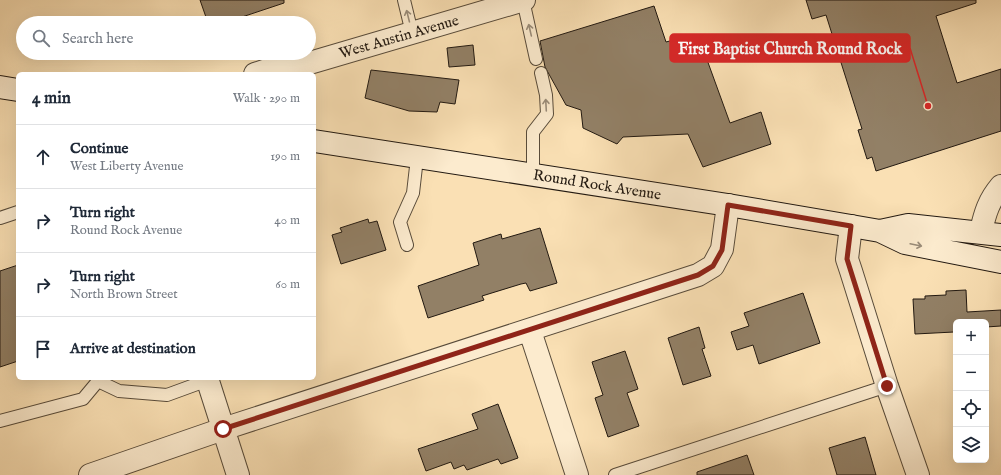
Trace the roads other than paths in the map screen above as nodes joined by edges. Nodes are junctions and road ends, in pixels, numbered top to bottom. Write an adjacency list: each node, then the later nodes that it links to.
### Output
1 (404, 0): 3 (lane, one-way to 1)
2 (514, 1): 3 (street, West Austin Avenue); 4 (lane, one-way to 2)
3 (412, 33): 5 (street, West Austin Avenue)
4 (536, 59)
5 (294, 70): 6 (street, West Austin Avenue)
6 (261, 72)
7 (541, 73): 12 (lane, one-way to 7)
8 (0, 87): 9 (street)
9 (16, 90)
10 (316, 141): 11 (street, Round Rock Avenue)
11 (417, 158): 12 (street, Round Rock Avenue); 20 (lane)
12 (533, 175): 14 (street, Round Rock Avenue)
13 (1001, 186): 19 (street)
14 (728, 205): 17 (street, Round Rock Avenue); 22 (street)
15 (16, 213): 16 (lane)
16 (0, 218)
17 (851, 226): 18 (street, Round Rock Avenue); 26 (street)
18 (880, 231): 19 (street, Round Rock Avenue); 21 (street, Round Rock Avenue, one-way to 21)
19 (991, 233)
20 (407, 245)
21 (1001, 262)
22 (530, 331): 28 (street); 31 (street)
23 (97, 380): 24 (lane); 27 (lane)
24 (204, 380)
25 (207, 380): 28 (street)
26 (887, 386): 32 (lane); 33 (street)
27 (0, 421)
28 (223, 429): 29 (street); 30 (street)
29 (90, 475)
30 (238, 475)
31 (577, 475)
32 (615, 475)
33 (918, 475)

